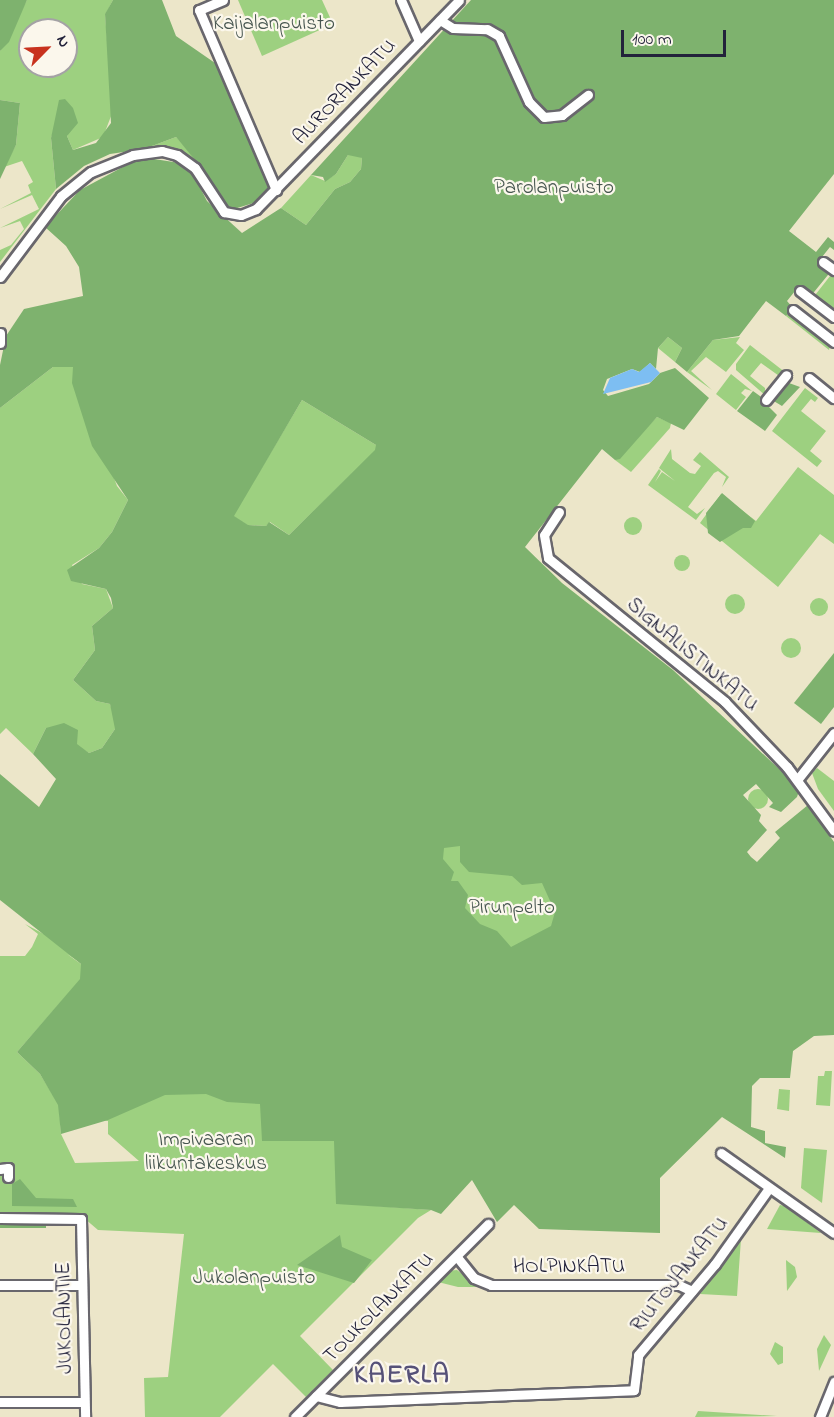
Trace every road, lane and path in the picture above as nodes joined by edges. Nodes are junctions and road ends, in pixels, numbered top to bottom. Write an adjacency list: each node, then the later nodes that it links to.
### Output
1 (223, 0): 7 (street)
2 (401, 0): 5 (street)
3 (459, 0): 4 (street, AURORANKATU)
4 (440, 20): 5 (street, AURORANKATU); 6 (street)
5 (419, 41): 7 (street, AURORANKATU)
6 (588, 95)
7 (276, 190): 10 (street, AURORANKATU)
8 (823, 262): 9 (street)
9 (834, 270)
10 (0, 277)
11 (800, 291): 13 (street)
12 (793, 310): 15 (street)
13 (834, 317)
14 (0, 333): 16 (street)
15 (834, 342)
16 (0, 343)
17 (786, 375): 20 (street)
18 (809, 378): 19 (street)
19 (834, 398)
20 (766, 400)
21 (559, 512): 23 (street, SIGNALISTINKATU)
22 (834, 733): 23 (street)
23 (797, 780): 24 (street, SIGNALISTINKATU)
24 (834, 831)
25 (721, 1153): 28 (street)
26 (0, 1168): 27 (street)
27 (8, 1177)
28 (769, 1188): 31 (street); 35 (street, RIUTOJANKATU)
29 (0, 1218): 34 (street, JUKOLANTIE)
30 (488, 1224): 32 (street, TOUKOLANKATU)
31 (834, 1233)
32 (456, 1257): 35 (street, HOLPINKATU); 37 (street, TOUKOLANKATU)
33 (0, 1285): 34 (street)
34 (82, 1285): 40 (street, JUKOLANTIE)
35 (692, 1292): 37 (street, RIUTOJANKATU)
36 (834, 1382): 38 (street)
37 (316, 1396): 42 (street, TOUKOLANKATU)
38 (831, 1396): 43 (street)
39 (0, 1402): 40 (street)
40 (84, 1402): 41 (street, JUKOLANTIE)
41 (85, 1417)
42 (295, 1417)
43 (820, 1417)

